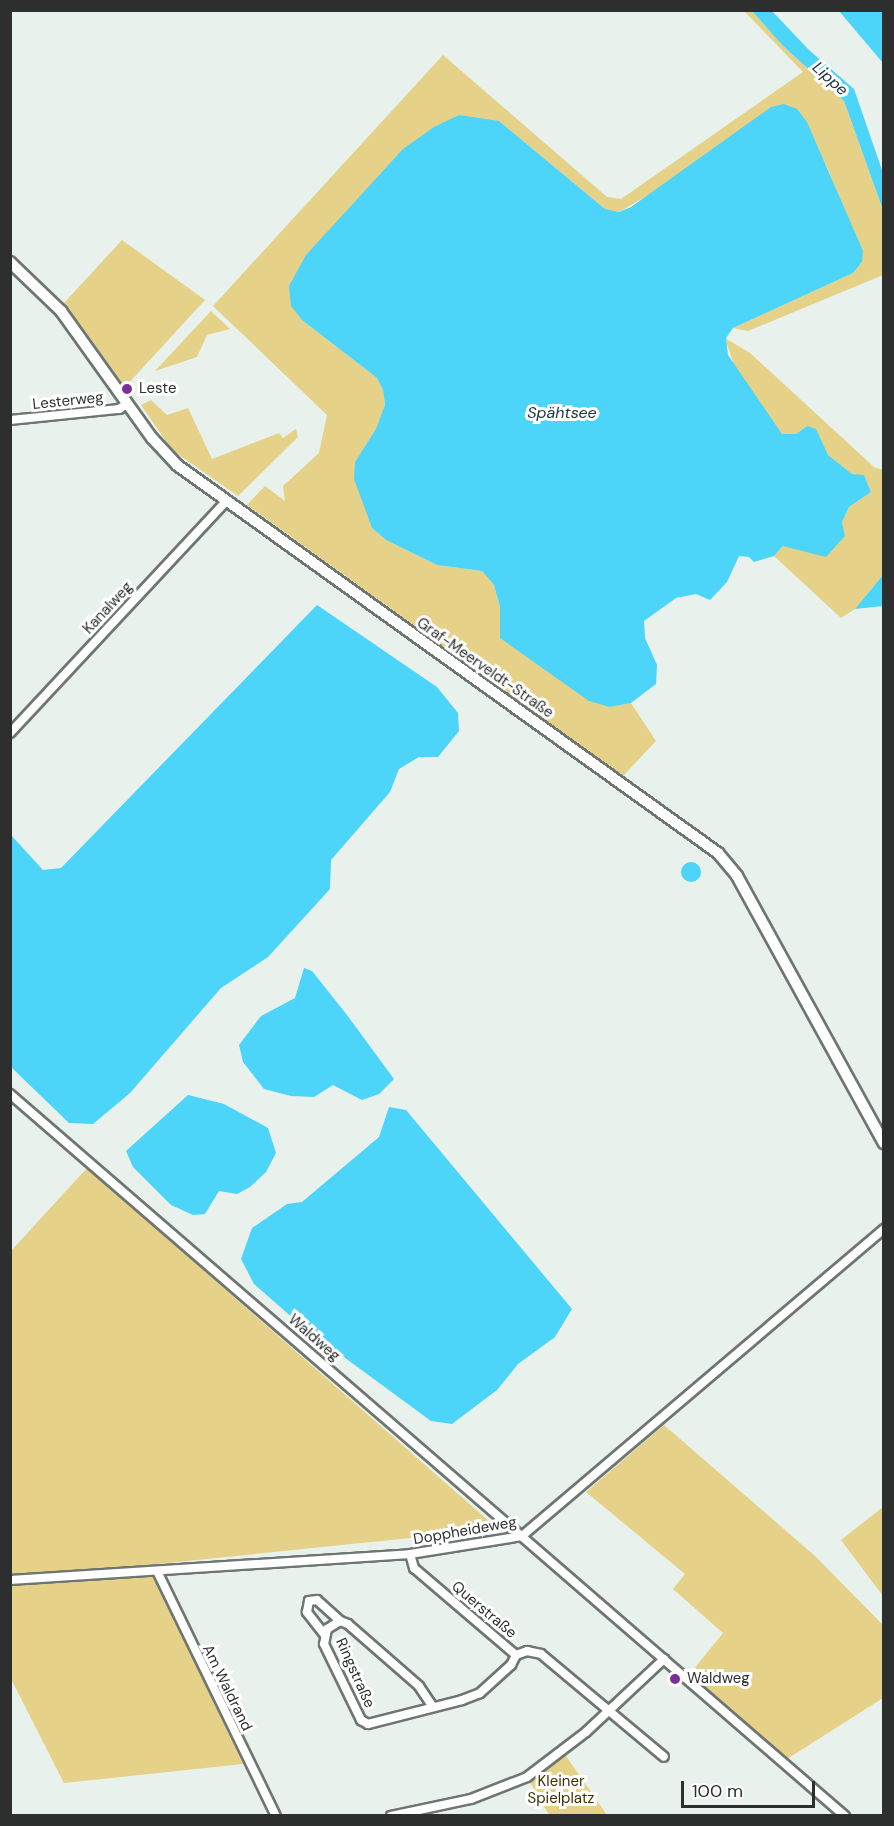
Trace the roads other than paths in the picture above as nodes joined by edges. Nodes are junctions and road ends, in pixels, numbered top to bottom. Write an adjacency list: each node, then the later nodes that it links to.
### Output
1 (10, 262): 2 (main road, Graf-Meerveldt-Straße)
2 (127, 404): 3 (street, Lesterweg); 4 (main road, Graf-Meerveldt-Straße)
3 (10, 420)
4 (226, 501): 5 (street, Kanalweg); 7 (main road, Graf-Meerveldt-Straße)
5 (10, 733)
6 (10, 1094): 9 (street, Waldweg)
7 (884, 1143)
8 (884, 1229): 9 (street, Doppheideweg)
9 (522, 1536): 10 (street, Doppheideweg); 16 (street, Waldweg)
10 (410, 1554): 11 (street, Doppheideweg); 15 (street, Querstraße)
11 (157, 1571): 12 (street, Doppheideweg); 21 (street, Am Waldrand)
12 (10, 1580)
13 (340, 1621): 14 (street, Ringstraße); 14 (street, Ringstraße); 17 (street, Ringstraße)
14 (324, 1634): 17 (street, Ringstraße)
15 (516, 1655): 17 (street, Ringstraße); 18 (street, Querstraße)
16 (664, 1659): 18 (street); 23 (street, Waldweg)
17 (433, 1707)
18 (609, 1708): 19 (street, Querstraße); 20 (street)
19 (664, 1757)
20 (406, 1814): 22 (street)
21 (276, 1815)
22 (392, 1815)
23 (845, 1815)

